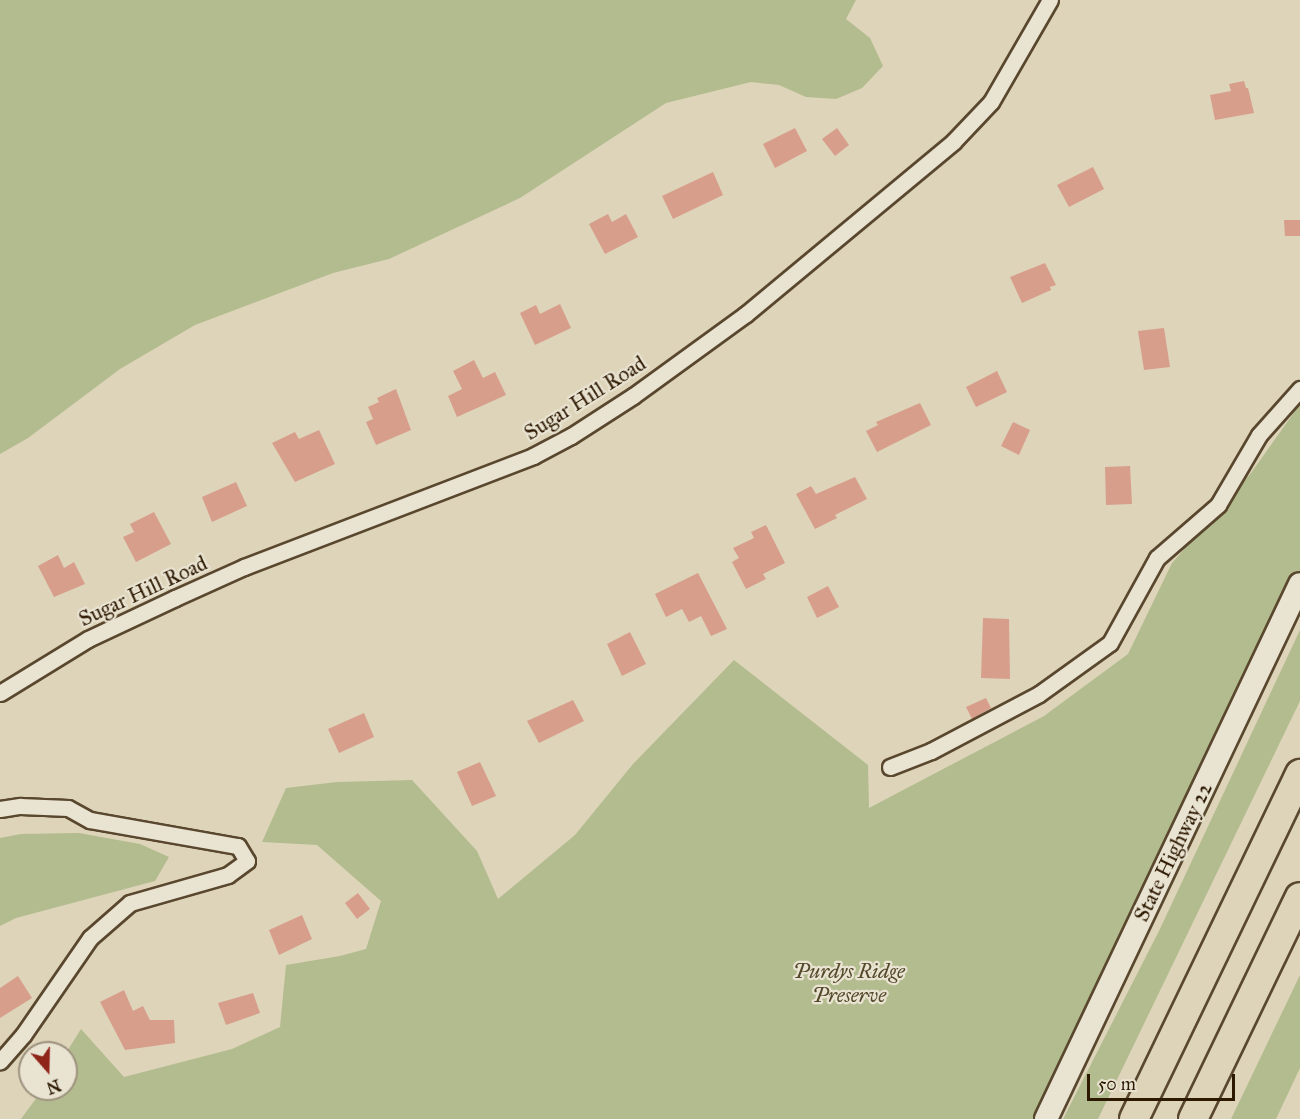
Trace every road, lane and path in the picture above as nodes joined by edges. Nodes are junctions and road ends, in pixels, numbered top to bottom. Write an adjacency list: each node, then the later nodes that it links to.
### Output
1 (1050, 0): 4 (street, Sugar Hill Road)
2 (1300, 389): 5 (street)
3 (1300, 584): 10 (main road, State Highway 22)
4 (0, 693)
5 (890, 767)
6 (1300, 774): 11 (highway)
7 (0, 809): 9 (street)
8 (1300, 897): 12 (highway)
9 (0, 1061)
10 (1046, 1119)
11 (1134, 1119)
12 (1193, 1119)

